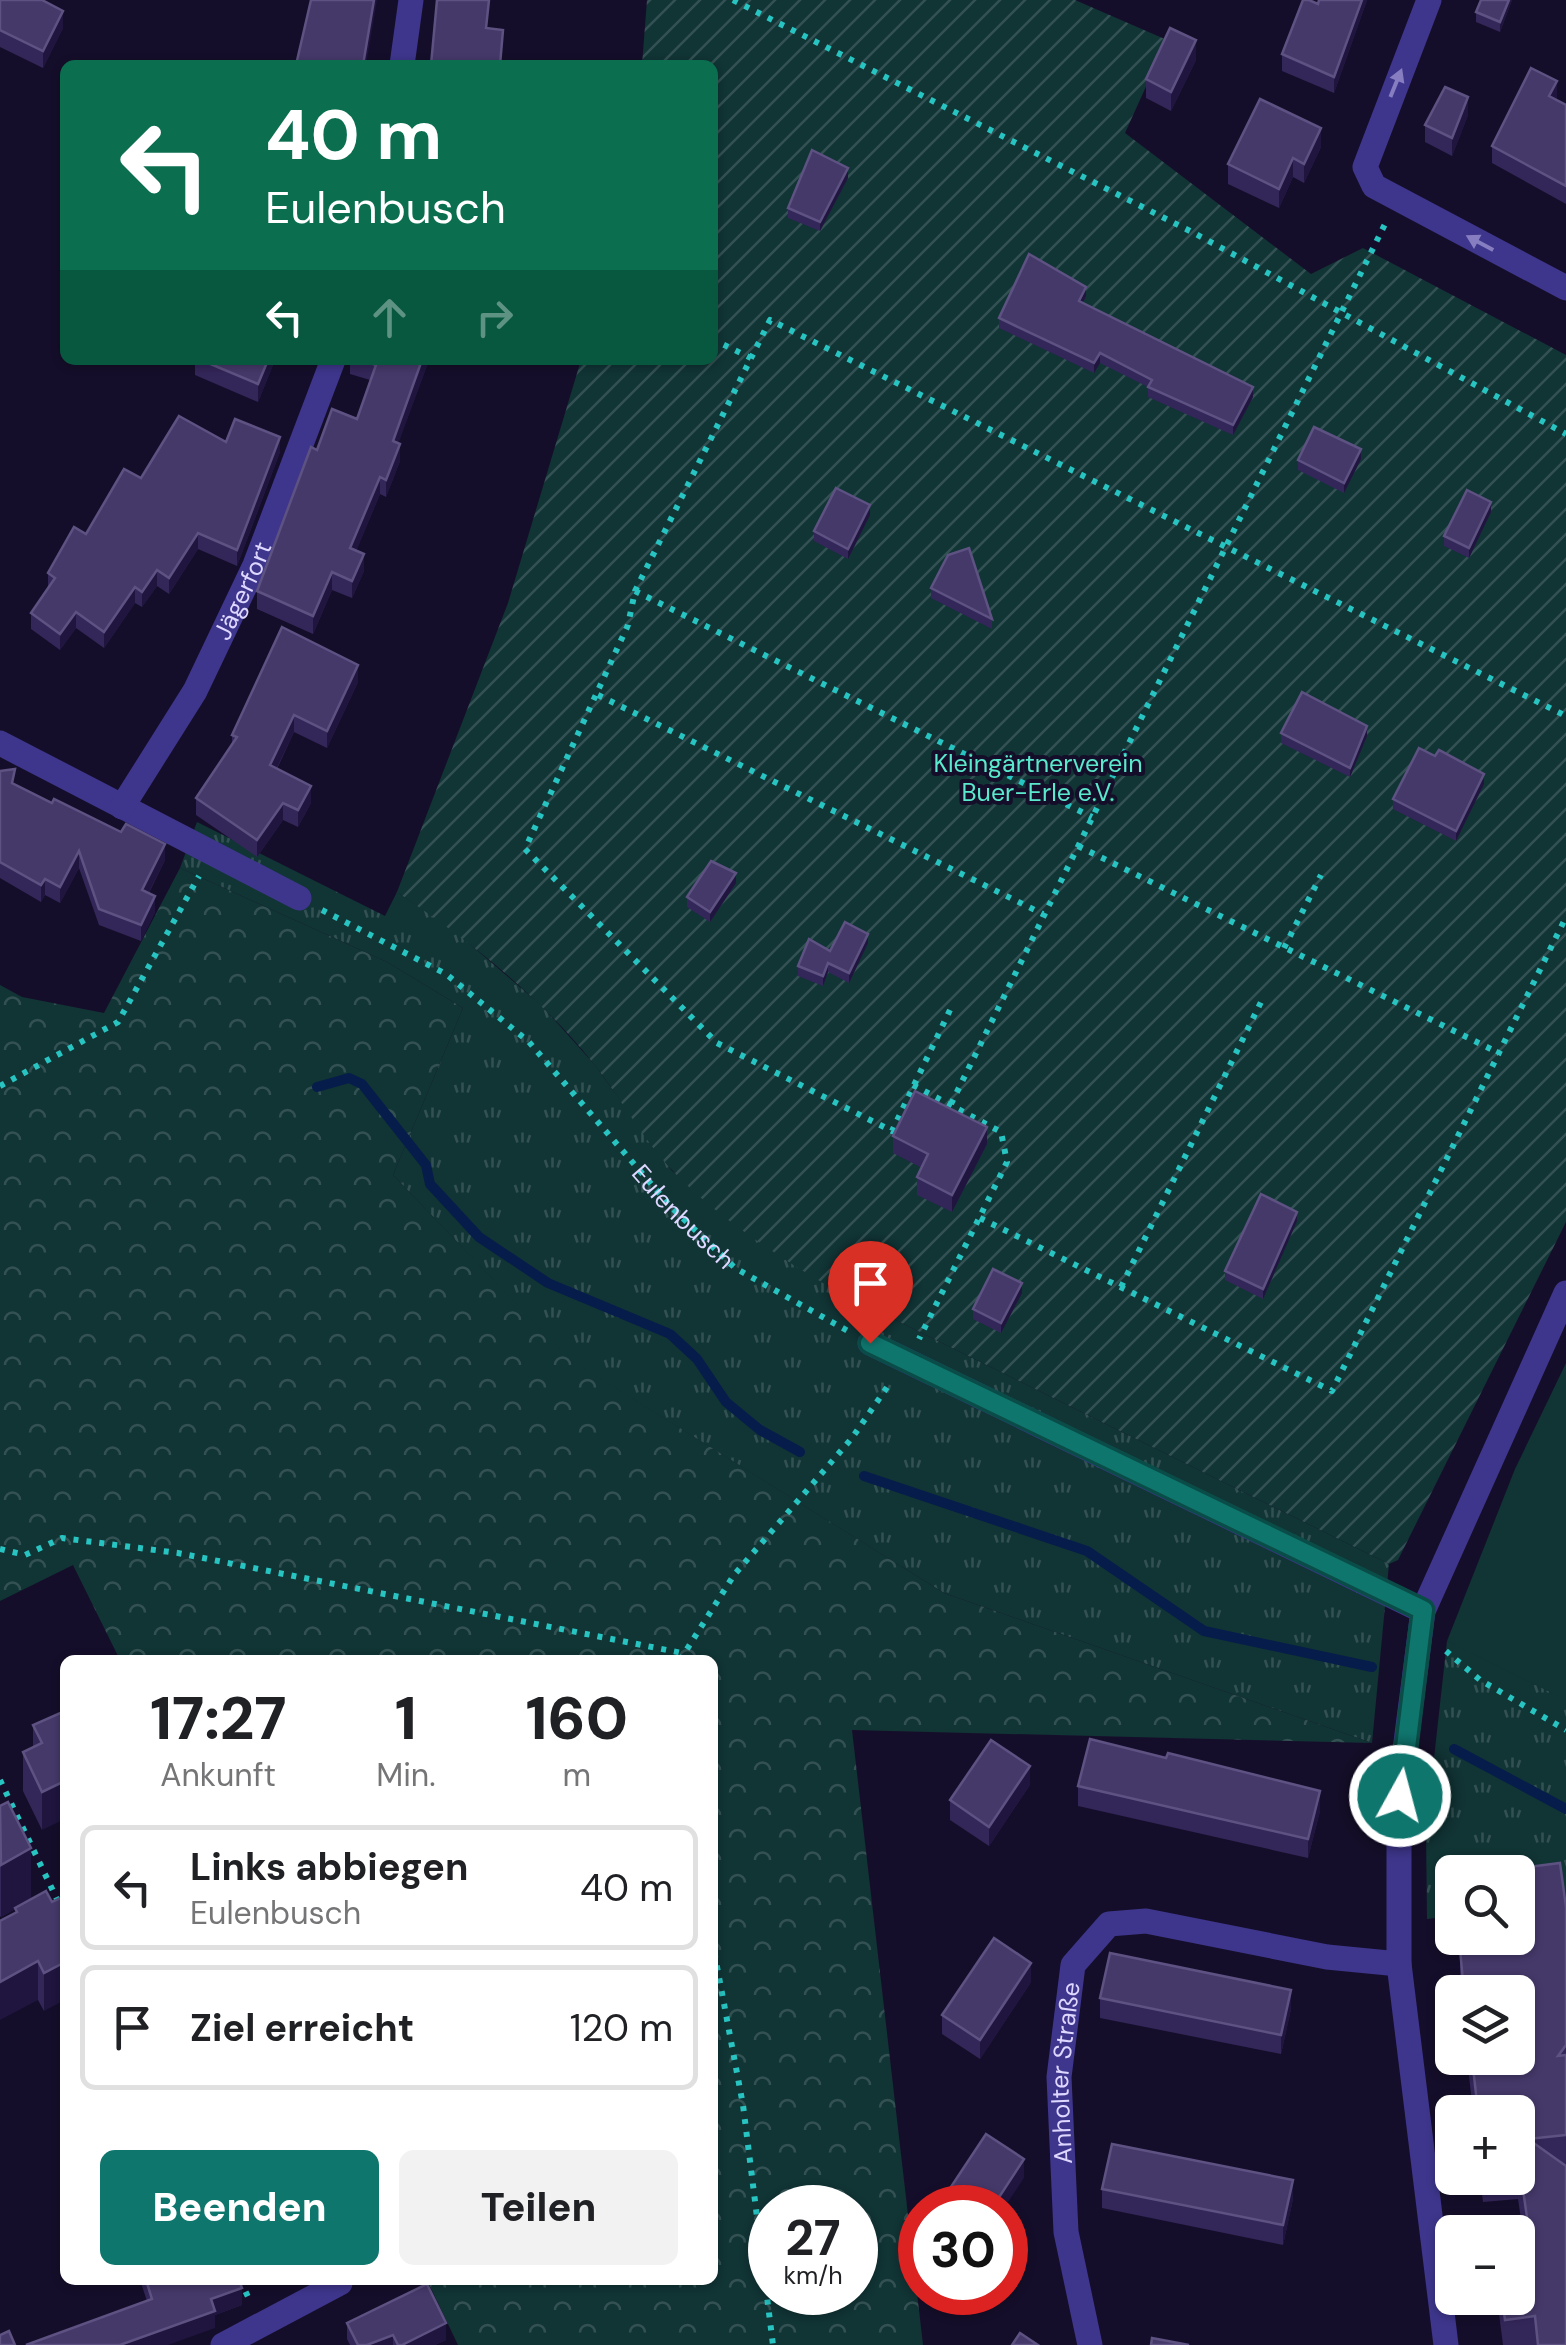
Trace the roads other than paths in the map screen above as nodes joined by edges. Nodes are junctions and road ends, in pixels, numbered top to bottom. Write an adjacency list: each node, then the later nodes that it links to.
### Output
1 (411, 0): 3 (street)
2 (1429, 0): 4 (street, one-way to 2)
3 (403, 60)
4 (1566, 288)
5 (330, 365): 7 (street, Jägerfort)
6 (0, 743): 7 (street)
7 (122, 807): 8 (street)
8 (299, 898)
9 (1566, 1293): 11 (street)
10 (870, 1343): 11 (street)
11 (1423, 1610): 12 (street)
12 (1399, 1964): 15 (street, Anholter Straße); 16 (street)
13 (336, 2285): 14 (street)
14 (224, 2345)
15 (1090, 2345)
16 (1446, 2345)

